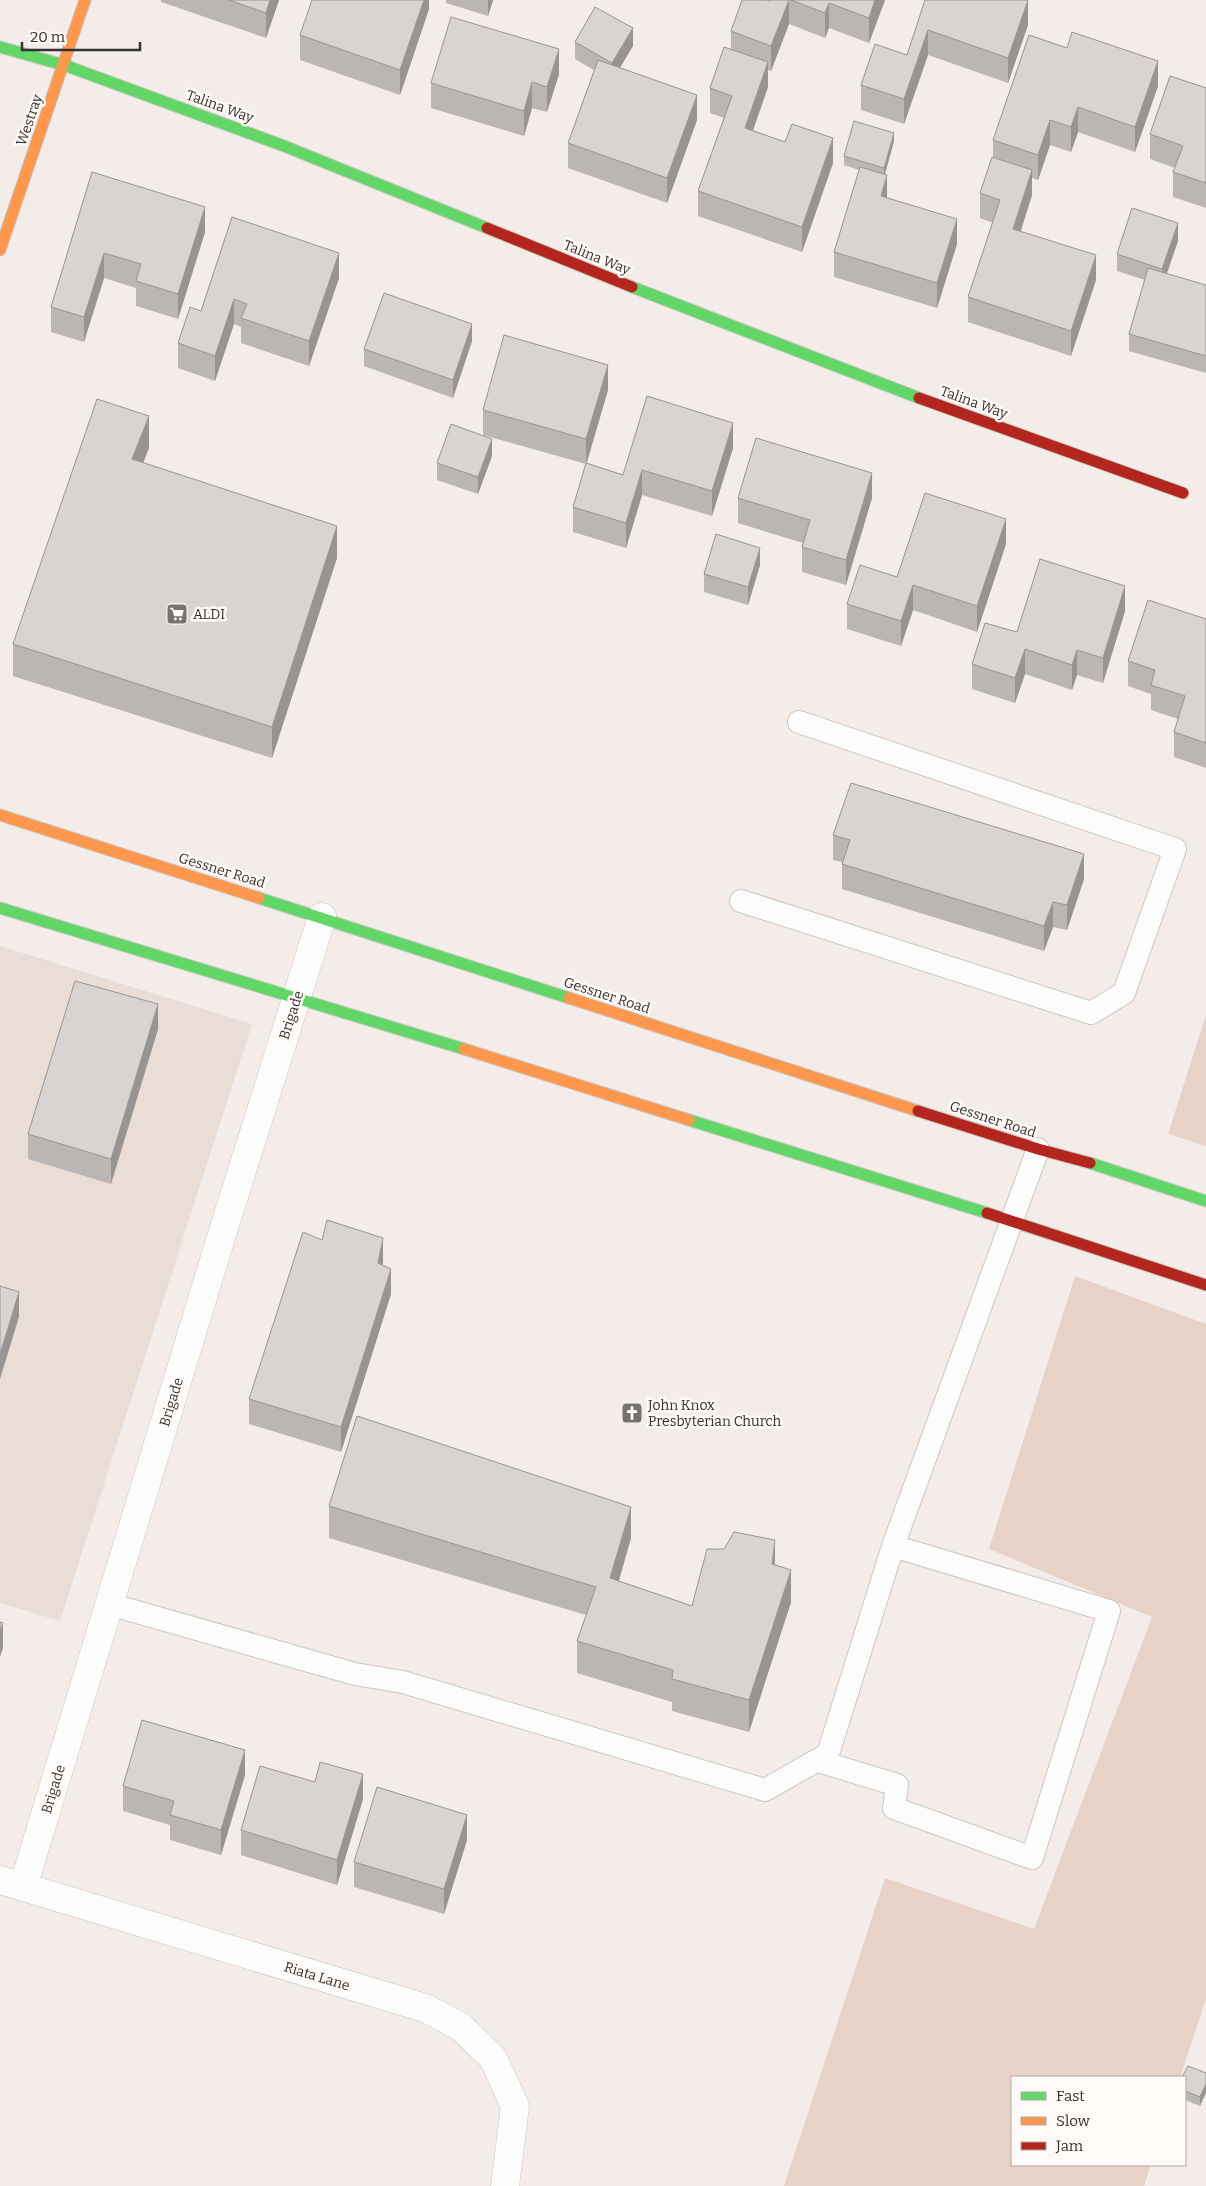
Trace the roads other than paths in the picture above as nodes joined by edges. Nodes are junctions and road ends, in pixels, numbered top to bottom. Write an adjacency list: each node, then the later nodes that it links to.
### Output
1 (84, 0): 3 (main road, Westray)
2 (0, 47): 3 (main road, Talina Way)
3 (64, 65): 4 (main road, Westray); 5 (main road, Talina Way)
4 (0, 250)
5 (1183, 493)
6 (799, 722): 8 (lane)
7 (0, 815): 10 (main road, Gessner Road)
8 (741, 901)
9 (0, 908): 11 (main road)
10 (322, 917): 11 (street, Brigade); 12 (main road, Gessner Road)
11 (297, 997): 14 (main road); 17 (street, Brigade)
12 (1038, 1149): 13 (main road, Gessner Road); 14 (lane)
13 (1206, 1201)
14 (1012, 1221): 15 (main road); 16 (lane)
15 (1206, 1285)
16 (893, 1546): 18 (lane); 18 (lane)
17 (109, 1604): 18 (lane); 19 (street, Brigade)
18 (818, 1761)
19 (11, 1884): 20 (street, Riata Lane)
20 (505, 2186)

